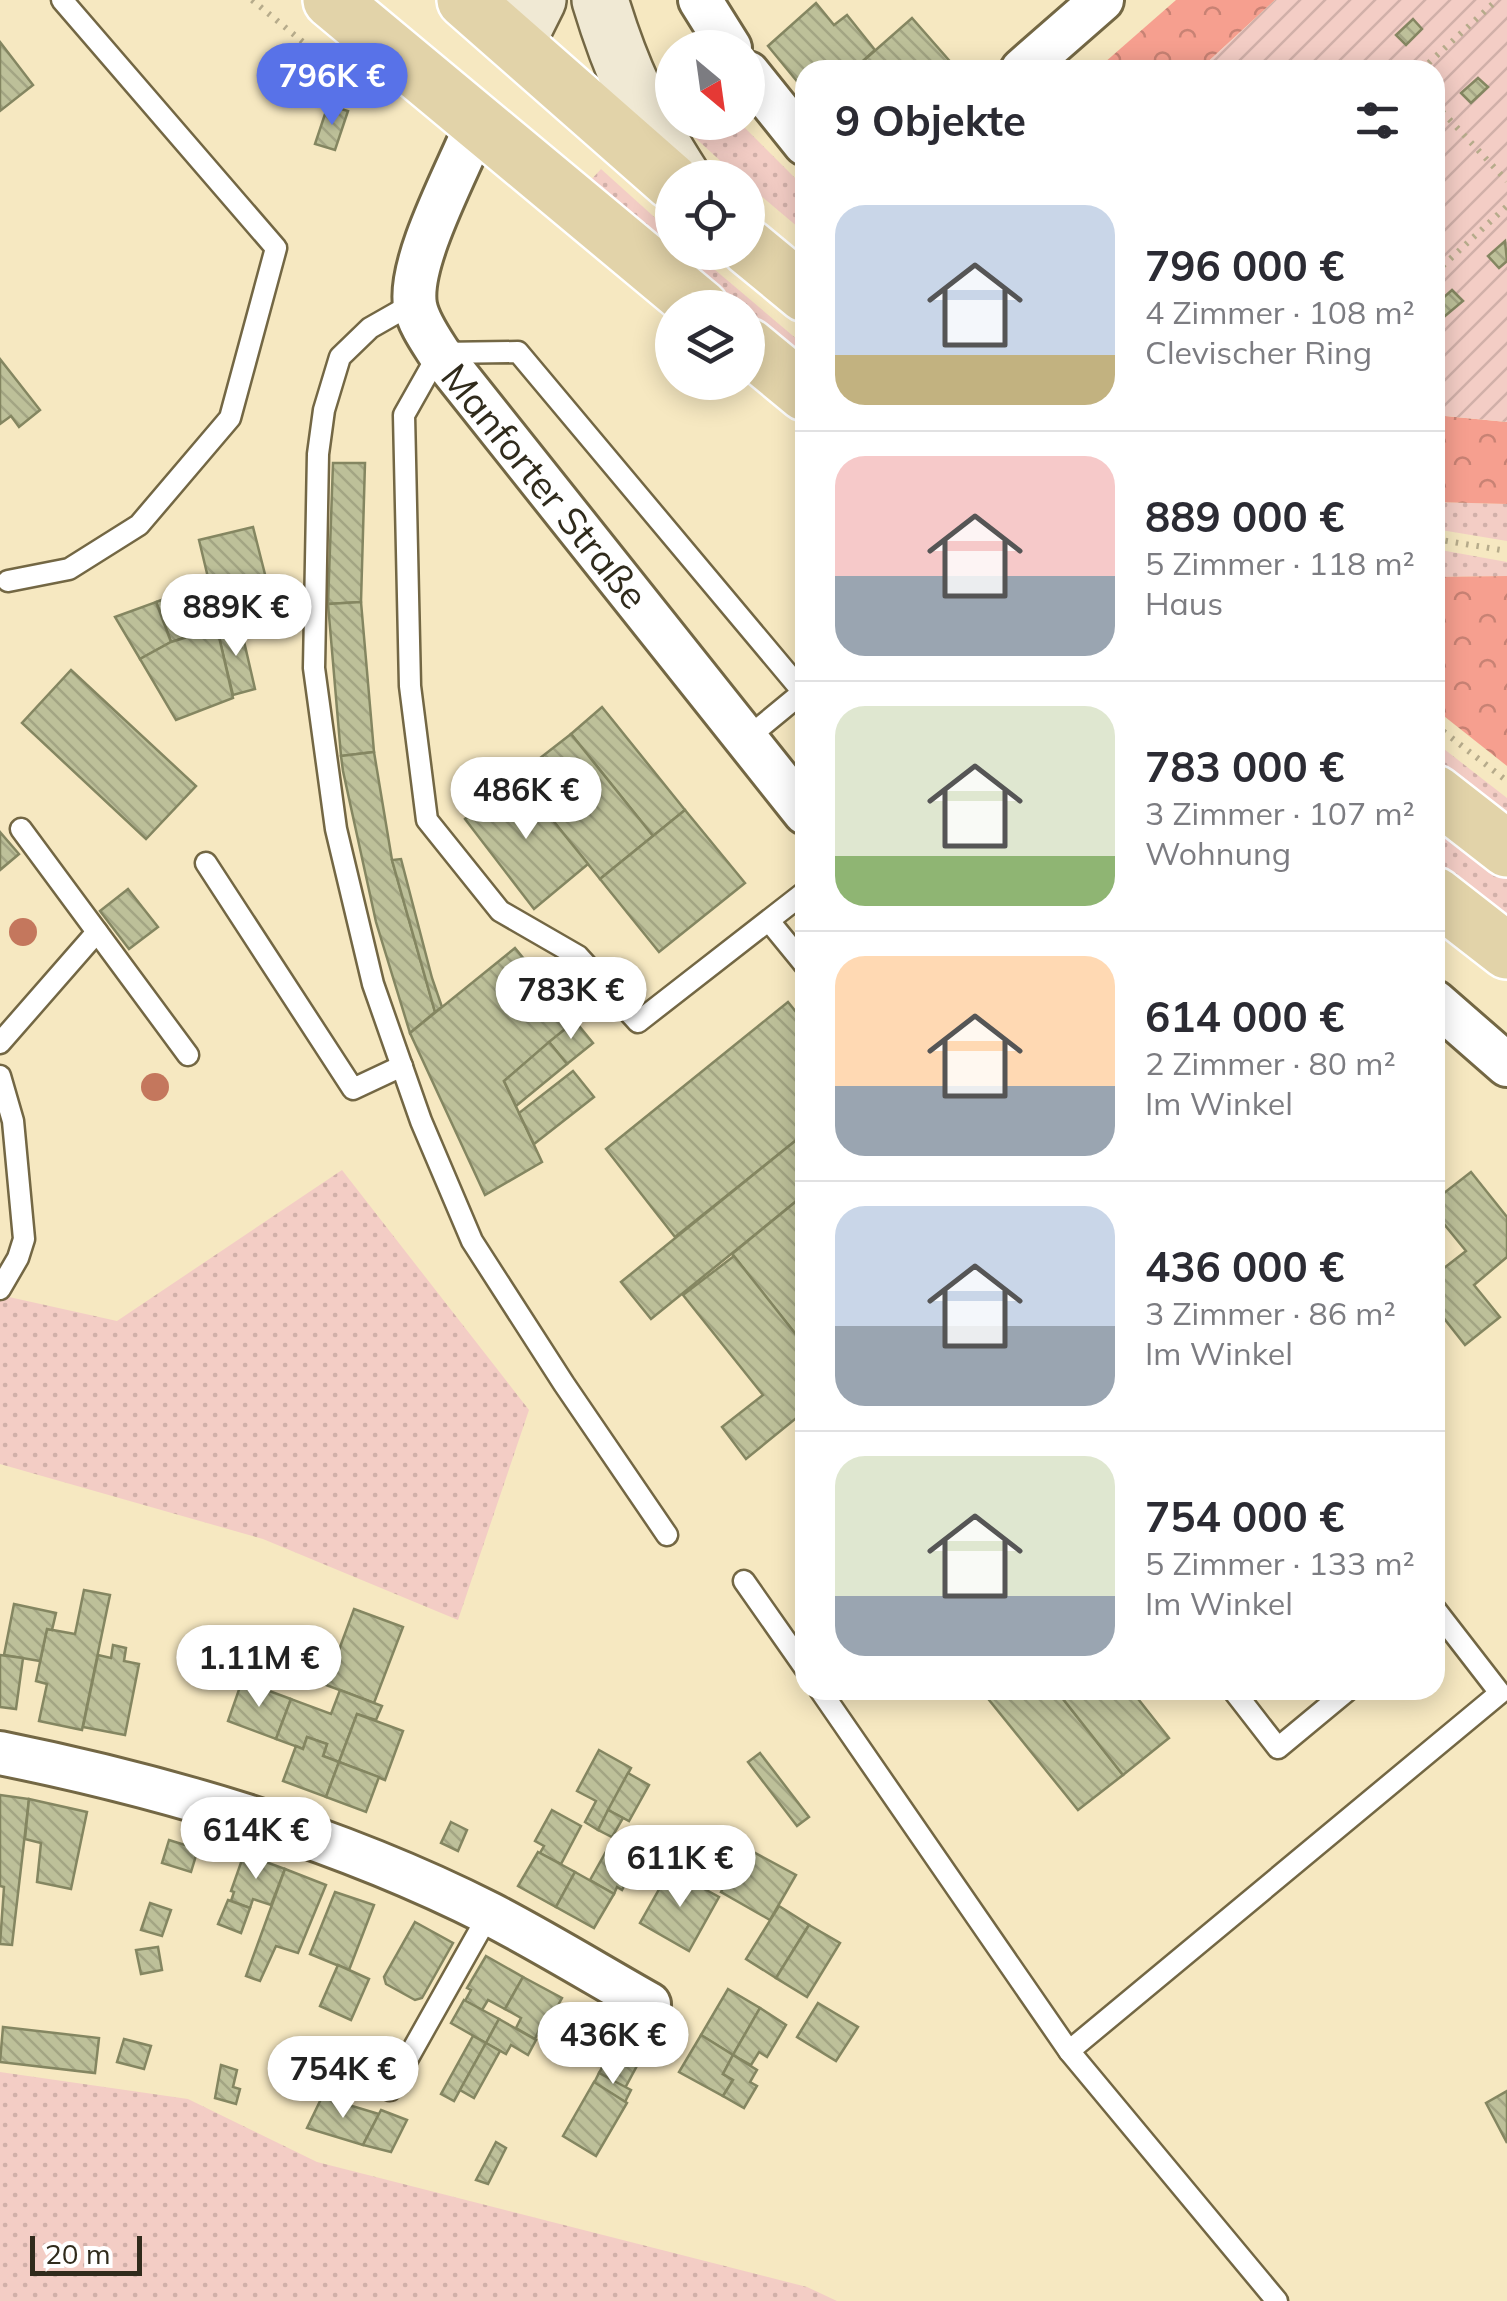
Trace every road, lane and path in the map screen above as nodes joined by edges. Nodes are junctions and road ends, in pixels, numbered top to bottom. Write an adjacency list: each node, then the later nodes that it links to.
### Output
1 (62, 0): 30 (lane)
2 (332, 0): 14 (main road)
3 (466, 0): 8 (main road)
4 (600, 0): 16 (street)
5 (700, 0): 9 (street)
6 (1102, 0): 10 (street)
7 (1497, 0): 11 (path)
8 (527, 22): 14 (main road); 17 (main road)
9 (719, 30)
10 (1033, 60)
11 (1432, 60)
12 (765, 94): 15 (street)
13 (1445, 115): 18 (path)
14 (478, 123): 23 (main road); 24 (street)
15 (795, 132)
16 (671, 160)
17 (655, 163)
18 (1507, 181)
19 (1507, 206): 21 (path)
20 (765, 261): 22 (main road)
21 (1445, 264)
22 (795, 286)
23 (679, 290)
24 (414, 303): 25 (street, Manforter Straße); 51 (lane)
25 (439, 353): 31 (lane); 34 (street, Manforter Straße); 43 (lane)
26 (765, 360): 27 (main road)
27 (795, 385)
28 (1445, 541): 29 (path)
29 (1507, 551)
30 (3, 580)
31 (795, 682)
32 (795, 699): 34 (lane)
33 (1445, 733): 35 (path)
34 (746, 739): 37 (street, Manforter Straße)
35 (1507, 781)
36 (1445, 800): 39 (main road)
37 (795, 801)
38 (20, 828): 44 (lane)
39 (1507, 849)
40 (206, 863): 51 (lane)
41 (795, 900): 43 (lane)
42 (1445, 903): 45 (main road)
43 (768, 921): 46 (lane)
44 (98, 932): 48 (lane); 49 (lane)
45 (1507, 952)
46 (795, 953)
47 (1445, 1011): 50 (street)
48 (0, 1044)
49 (188, 1055)
50 (1507, 1065)
51 (402, 1066): 54 (lane)
52 (0, 1076): 53 (lane)
53 (0, 1289)
54 (667, 1535)
55 (744, 1581): 57 (lane)
56 (1445, 1624): 64 (lane)
57 (795, 1654)
58 (827, 1700): 64 (lane)
59 (1240, 1700): 60 (lane)
60 (1336, 1700)
61 (0, 1753): 62 (street)
62 (489, 1914): 63 (street); 65 (lane)
63 (649, 2004)
64 (1070, 2052): 66 (lane)
65 (390, 2090)
66 (1277, 2301)

